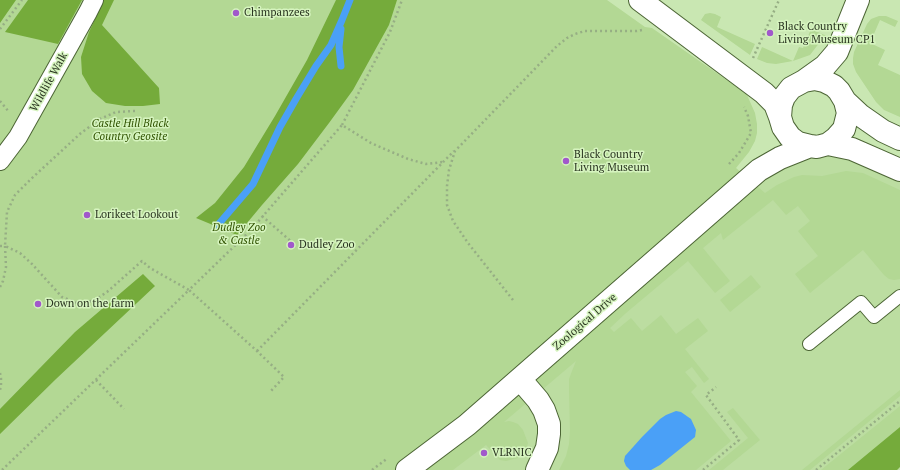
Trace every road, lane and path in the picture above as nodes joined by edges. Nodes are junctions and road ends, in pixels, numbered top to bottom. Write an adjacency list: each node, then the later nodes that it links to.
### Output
1 (22, 0): 8 (path)
2 (94, 0): 20 (street, Wildlife Walk)
3 (402, 0): 16 (path)
4 (640, 0): 7 (street)
5 (779, 0): 10 (path)
6 (858, 0): 9 (street)
7 (655, 21): 10 (street); 19 (path)
8 (0, 29)
9 (837, 52): 11 (street); 12 (street)
10 (747, 80): 11 (street); 15 (street)
11 (800, 83): 12 (street); 15 (street)
12 (844, 98): 17 (street); 18 (street)
13 (742, 103): 22 (path)
14 (135, 111): 28 (path)
15 (780, 117): 18 (street); 23 (street, Zoological Drive)
16 (342, 125): 21 (path); 25 (path)
17 (900, 138)
18 (819, 145): 23 (street, Zoological Drive); 24 (street)
19 (455, 151): 21 (path); 32 (path)
20 (0, 161)
21 (443, 162): 34 (path)
22 (726, 167)
23 (759, 170): 36 (street, Zoological Drive)
24 (900, 170)
25 (262, 216): 26 (path); 30 (path)
26 (294, 244)
27 (0, 246): 28 (path)
28 (5, 246): 29 (path); 30 (path)
29 (0, 286)
30 (189, 290): 34 (path); 37 (path)
31 (900, 296): 33 (lane)
32 (513, 300)
33 (809, 344)
34 (257, 351): 40 (path)
35 (0, 373): 39 (path)
36 (520, 379): 44 (street, Zoological Drive); 45 (street)
37 (96, 380): 42 (path); 43 (path)
38 (716, 387): 46 (path)
39 (0, 390)
40 (270, 392)
41 (900, 401): 47 (path)
42 (124, 409)
43 (2, 470)
44 (407, 470)
45 (537, 470)
46 (703, 470)
47 (816, 470)

